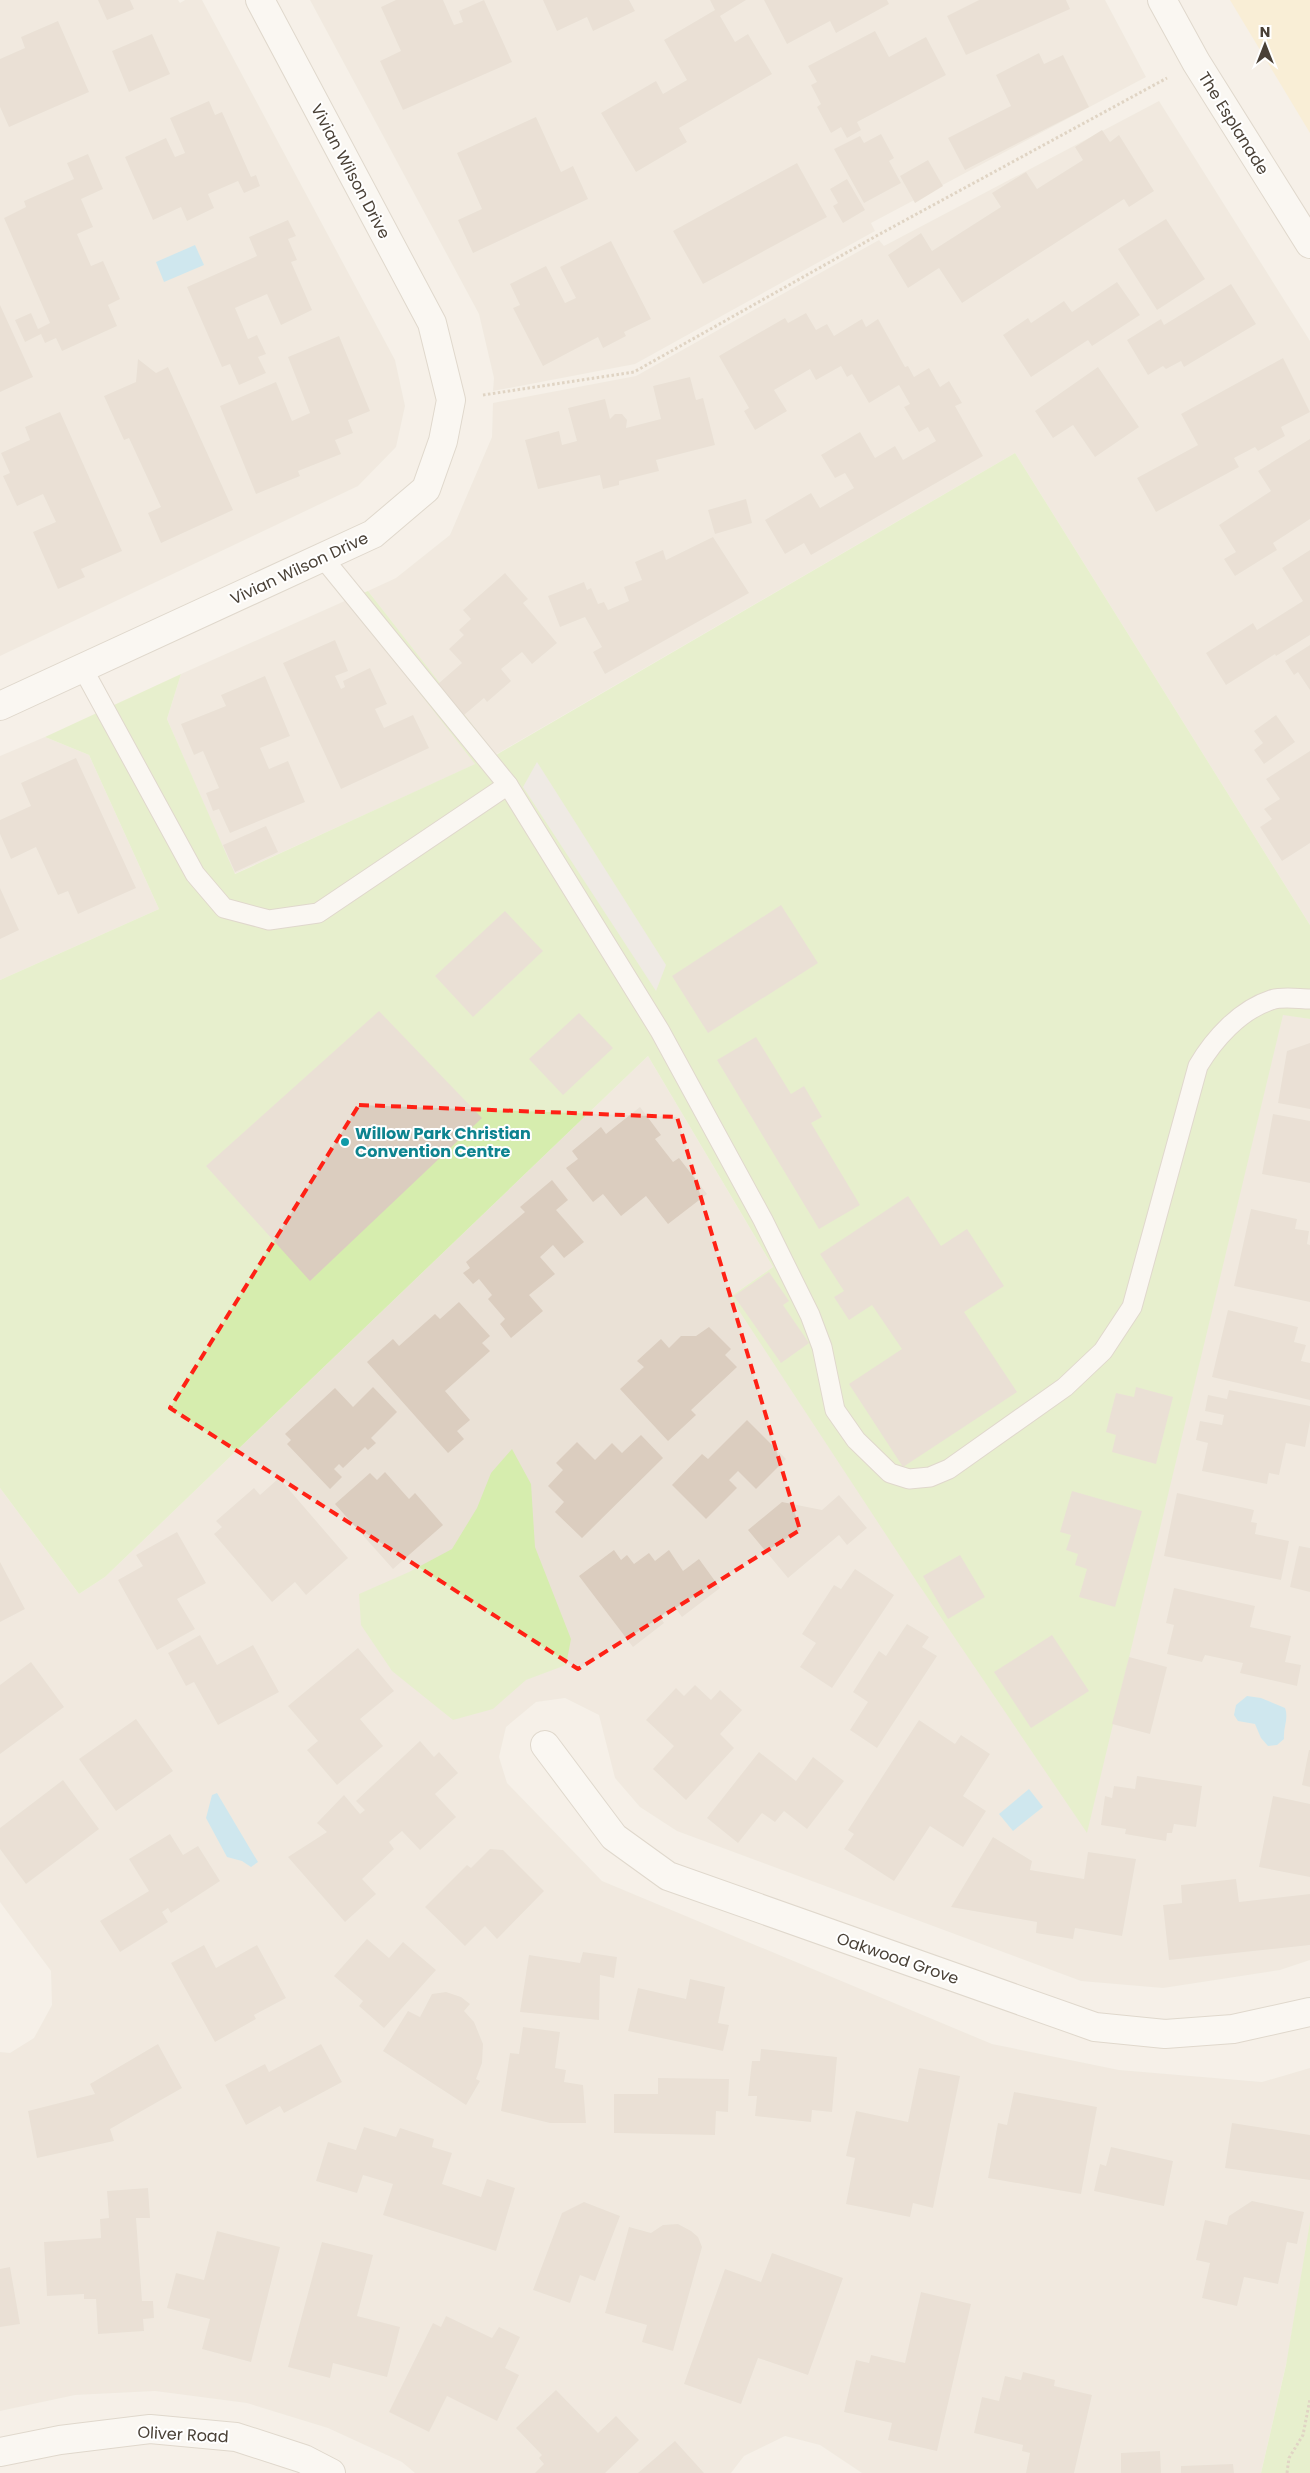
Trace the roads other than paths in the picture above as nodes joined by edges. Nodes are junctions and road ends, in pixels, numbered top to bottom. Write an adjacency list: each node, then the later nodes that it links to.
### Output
1 (260, 0): 4 (street, Vivian Wilson Drive)
2 (1162, 0): 3 (street, The Esplanade)
3 (1310, 244)
4 (323, 558): 5 (street, Vivian Wilson Drive); 7 (lane)
5 (83, 669): 6 (street, Vivian Wilson Drive); 7 (lane)
6 (0, 706)
7 (508, 785): 8 (lane)
8 (1310, 999)
9 (545, 1745): 10 (street, Oakwood Grove)
10 (1310, 2012)
11 (0, 2452): 12 (street, Oliver Road)
12 (332, 2473)

